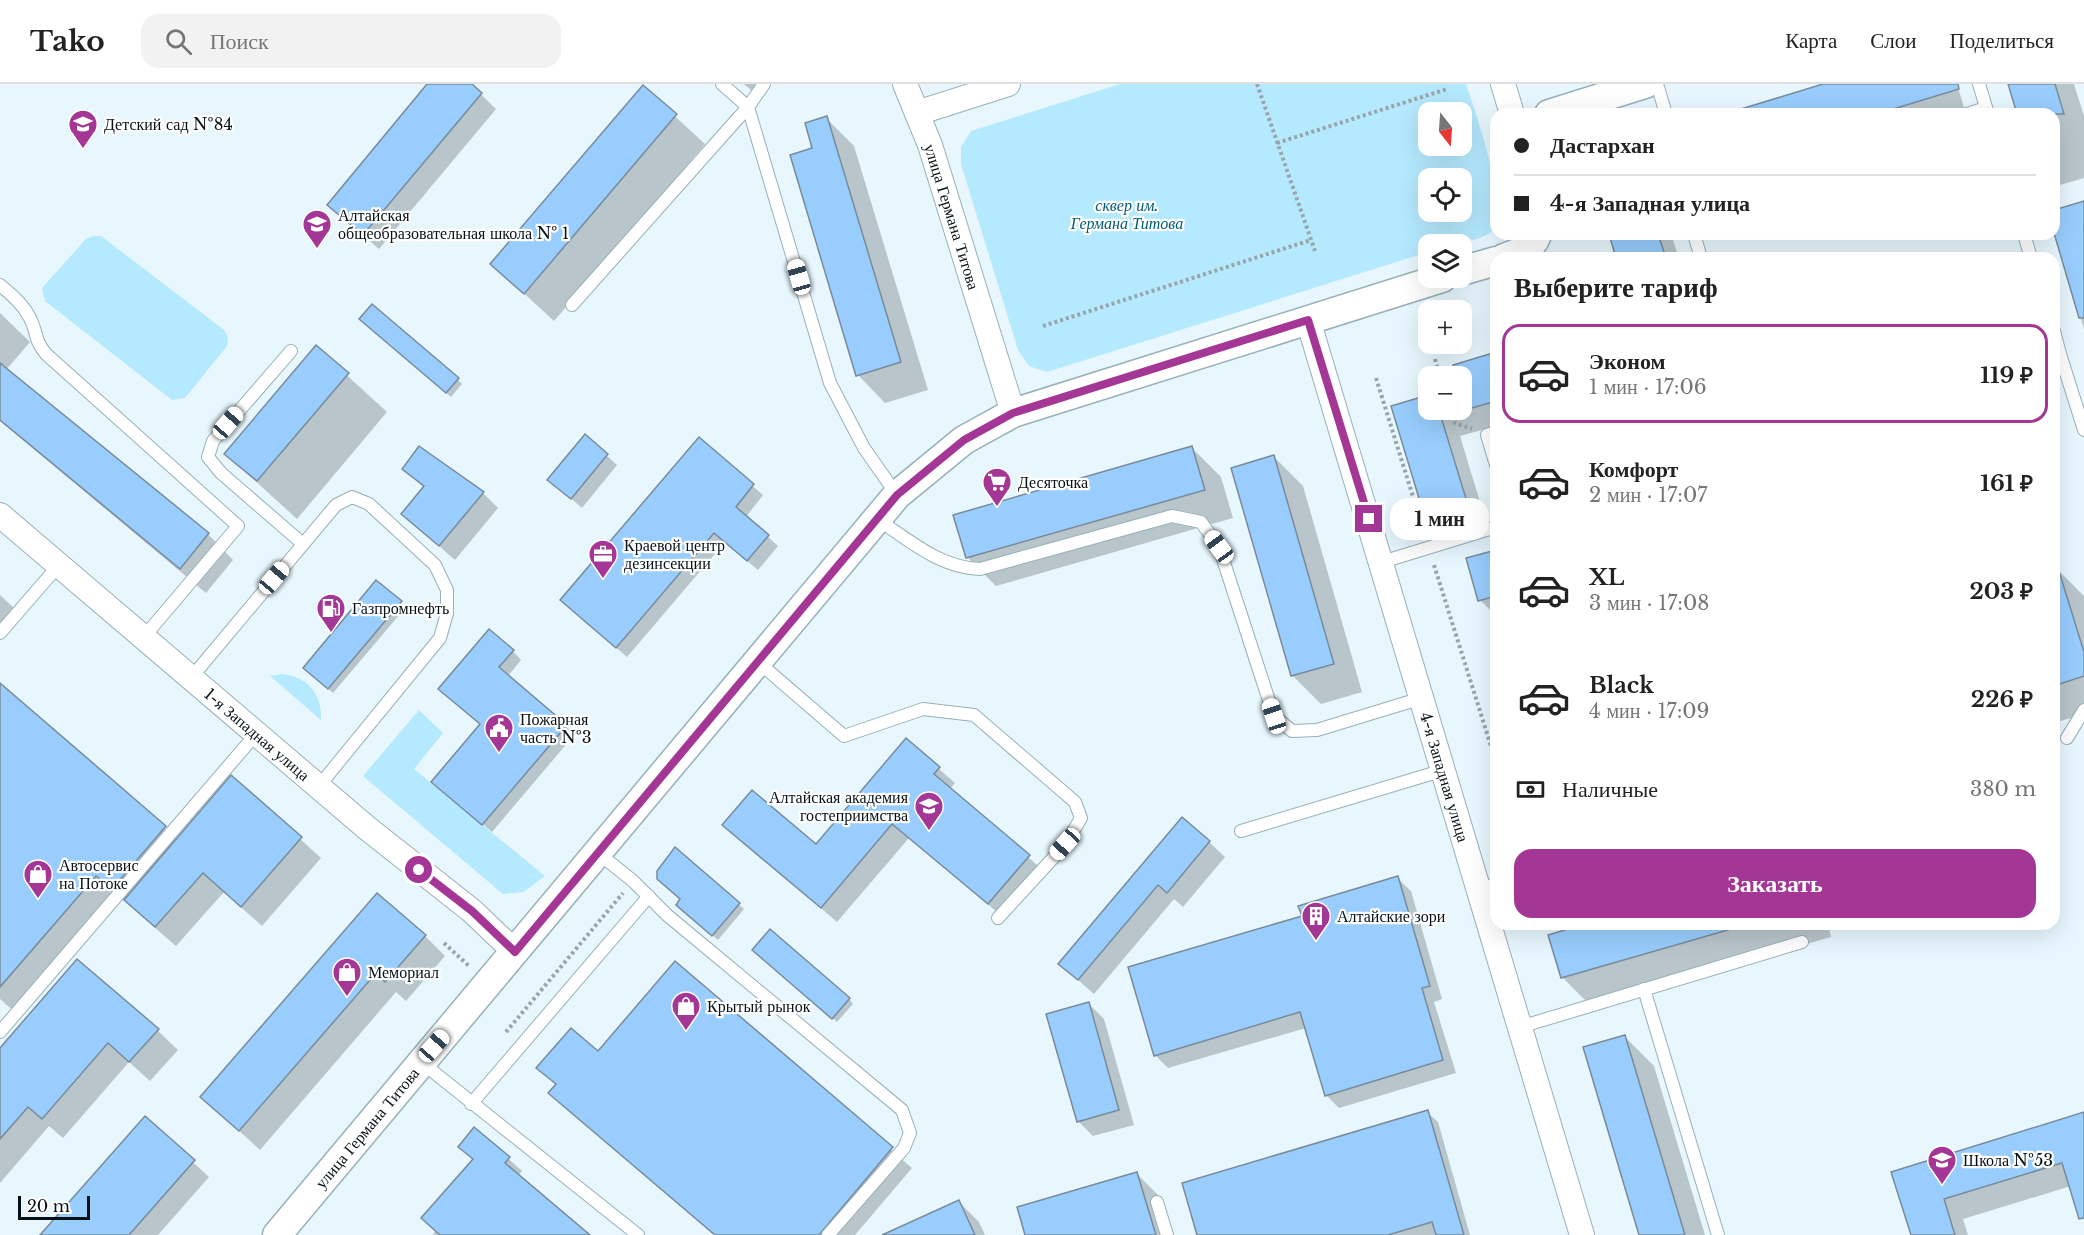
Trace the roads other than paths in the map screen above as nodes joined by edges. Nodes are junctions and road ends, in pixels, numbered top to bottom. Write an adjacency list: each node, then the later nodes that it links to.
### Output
1 (722, 84): 9 (lane)
2 (764, 84): 9 (lane)
3 (904, 84): 14 (street, улица Германа Титова)
4 (1008, 84): 14 (street)
5 (1503, 84): 10 (street)
6 (1645, 84): 11 (street)
7 (1657, 84): 12 (lane)
8 (1979, 84): 13 (lane)
9 (748, 107): 21 (lane); 27 (lane)
10 (1510, 108)
11 (1568, 108)
12 (1664, 108)
13 (1986, 108)
14 (917, 113): 25 (street, улица Германа Титова)
15 (1536, 240): 16 (street)
16 (1519, 252)
17 (1490, 263): 18 (street)
18 (1472, 268)
19 (0, 285): 35 (lane)
20 (1418, 286): 22 (street, улица Германа Титова)
21 (572, 306)
22 (1308, 320): 25 (street, улица Германа Титова); 32 (street, 4-я Западная улица)
23 (291, 351): 31 (lane)
24 (2060, 363): 26 (lane)
25 (1013, 413): 27 (street, улица Германа Титова)
26 (2084, 430)
27 (897, 495): 29 (street, улица Германа Титова)
28 (0, 515): 33 (street, 1-я Западная улица)
29 (877, 519): 36 (street, улица Германа Титова); 38 (lane)
30 (1490, 529): 32 (lane)
31 (303, 544): 37 (lane); 43 (lane)
32 (1382, 562): 38 (street, 4-я Западная улица)
33 (58, 565): 34 (lane); 35 (street, 1-я Западная улица)
34 (0, 633)
35 (143, 638): 37 (street, 1-я Западная улица)
36 (756, 660): 45 (street, улица Германа Титова); 48 (lane)
37 (191, 678): 40 (street, 1-я Западная улица)
38 (1422, 698): 42 (street, 4-я Западная улица)
39 (2084, 710): 41 (lane)
40 (256, 734): 43 (street, 1-я Западная улица); 54 (lane)
41 (2067, 738)
42 (1444, 770): 44 (lane); 46 (street, 4-я Западная улица)
43 (319, 786): 51 (street, 1-я Западная улица)
44 (1241, 831)
45 (598, 853): 47 (lane); 51 (street, улица Германа Титова)
46 (1487, 887)
47 (650, 896): 56 (lane); 60 (lane)
48 (998, 918)
49 (1497, 930): 53 (street, 4-я Западная улица)
50 (1802, 942): 52 (lane)
51 (515, 952): 55 (street, улица Германа Титова)
52 (1644, 989): 53 (lane); 63 (lane)
53 (1520, 1027): 62 (street, 4-я Западная улица)
54 (0, 1032)
55 (420, 1062): 56 (lane); 58 (street, улица Германа Титова)
56 (471, 1104): 59 (lane)
57 (1157, 1202): 61 (lane)
58 (276, 1235)
59 (638, 1235)
60 (828, 1235)
61 (1167, 1235)
62 (1582, 1235)
63 (1718, 1235)

